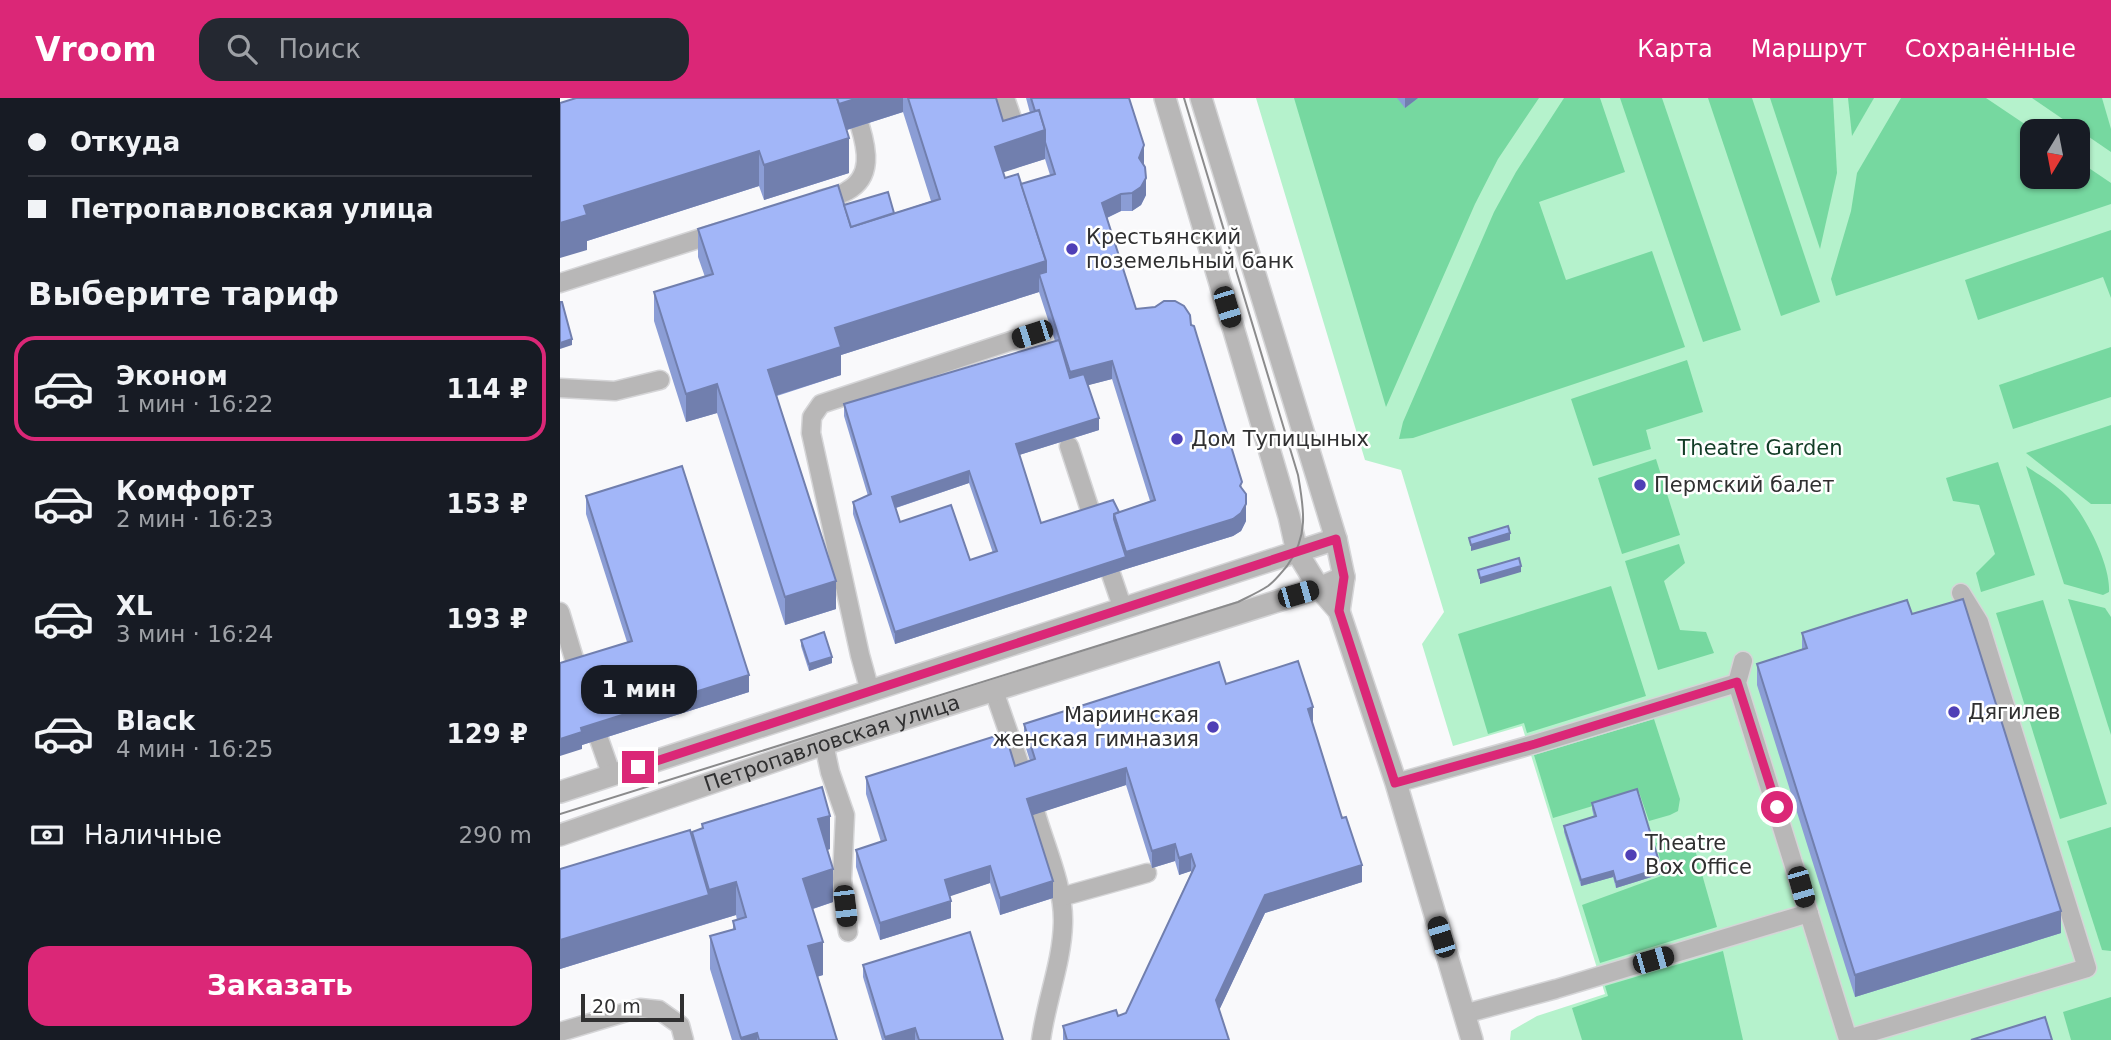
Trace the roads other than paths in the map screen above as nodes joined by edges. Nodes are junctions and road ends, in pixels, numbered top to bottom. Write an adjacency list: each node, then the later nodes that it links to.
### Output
1 (1004, 98): 5 (lane)
2 (1165, 98): 15 (street)
3 (1200, 98): 14 (street)
4 (860, 126): 6 (lane)
5 (1017, 133)
6 (808, 204)
7 (743, 224): 8 (lane)
8 (560, 283)
9 (1032, 334): 26 (lane)
10 (660, 380): 11 (lane)
11 (560, 388)
12 (1069, 446): 13 (lane)
13 (1093, 519)
14 (1336, 539): 15 (street, Петропавловская улица); 17 (street)
15 (1297, 552): 18 (street); 20 (street, Петропавловская улица)
16 (1111, 574): 20 (lane)
17 (1344, 577): 18 (street, Петропавловская улица); 21 (street)
18 (1320, 588): 21 (street); 27 (street, Петропавловская улица)
19 (1961, 593): 38 (lane)
20 (1123, 609): 26 (street, Петропавловская улица)
21 (1339, 611): 32 (street)
22 (560, 612): 24 (lane)
23 (1743, 661): 25 (lane)
24 (579, 675)
25 (1737, 682): 32 (lane); 38 (lane)
26 (870, 691): 30 (street, Петропавловская улица)
27 (994, 691): 29 (street, Петропавловская улица); 31 (lane)
28 (599, 740): 30 (lane)
29 (824, 744): 35 (street, Петропавловская улица); 39 (lane)
30 (612, 776): 33 (street, Петропавловская улица)
31 (1026, 780)
32 (1395, 783): 40 (street)
33 (560, 793)
34 (1036, 814): 37 (lane)
35 (560, 835)
36 (1147, 873): 37 (lane)
37 (1061, 897): 43 (lane)
38 (1809, 913): 40 (lane)
39 (848, 932)
40 (1464, 1014): 44 (street)
41 (560, 1032): 42 (lane)
42 (684, 1040)
43 (1041, 1040)
44 (1472, 1040)

